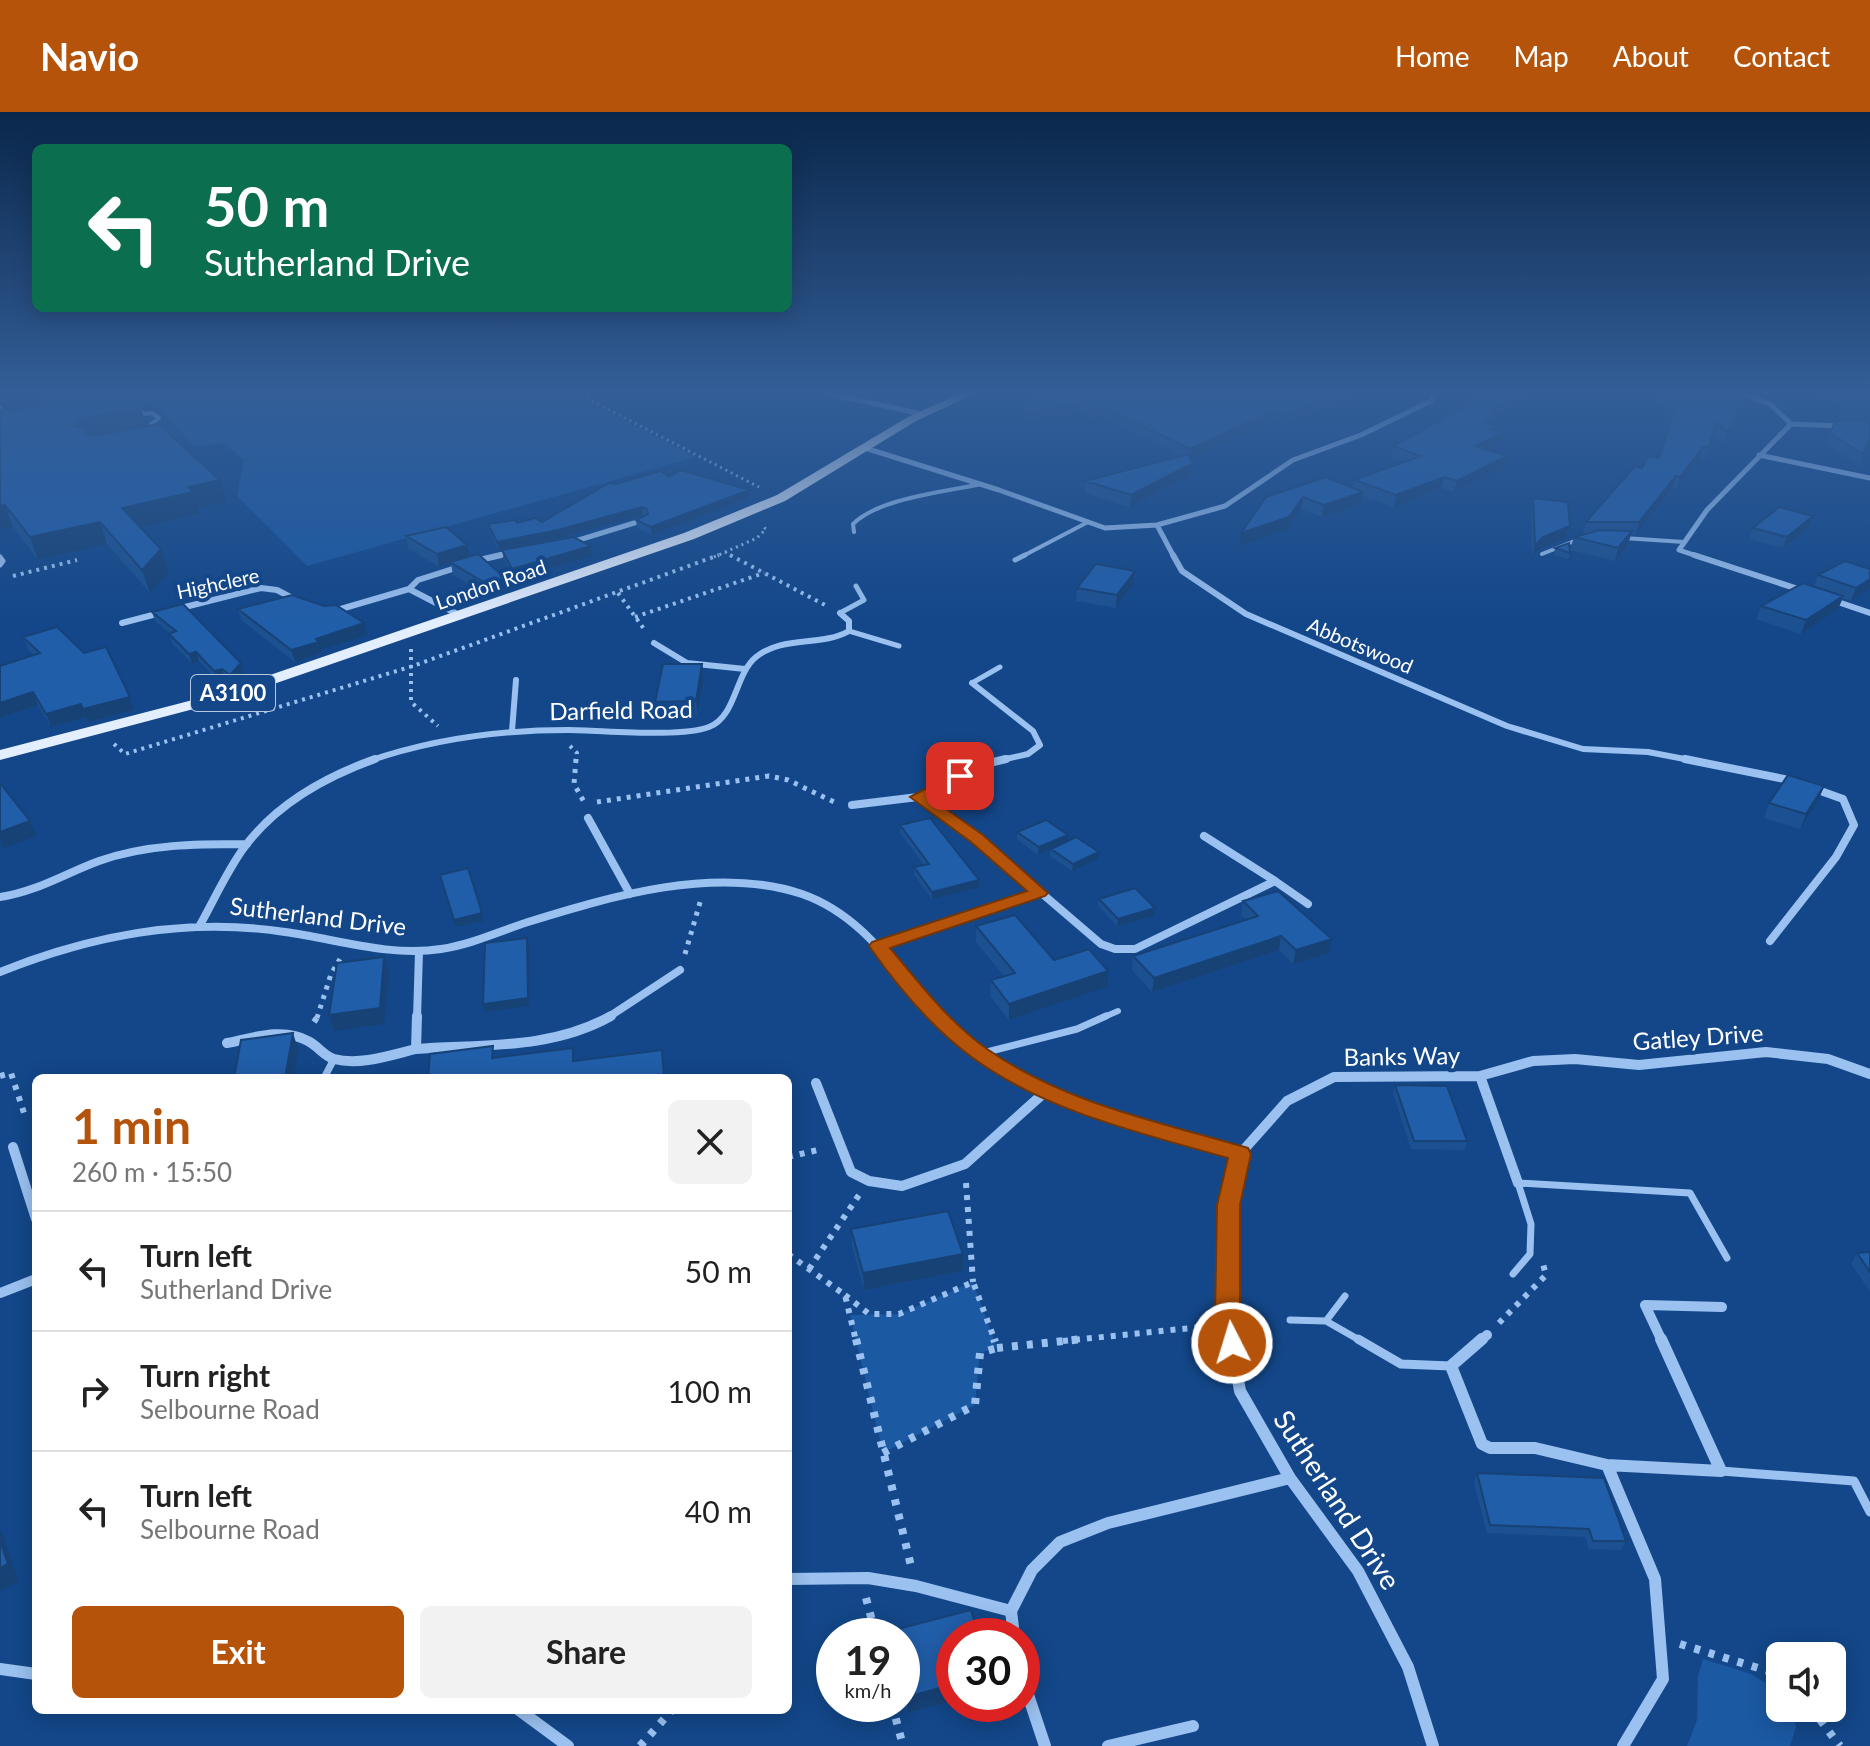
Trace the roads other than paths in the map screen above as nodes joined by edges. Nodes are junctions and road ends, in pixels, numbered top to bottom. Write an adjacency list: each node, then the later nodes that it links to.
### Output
1 (829, 469): 29 (main road, London Road / A3100)
2 (933, 469): 7 (street)
3 (1279, 469): 10 (street)
4 (1746, 469): 14 (street)
5 (1828, 469): 6 (street)
6 (1870, 478)
7 (981, 484): 9 (street); 11 (lane)
8 (644, 520): 15 (street)
9 (1088, 522): 10 (street); 19 (lane)
10 (1157, 525): 51 (street, Abbotswood)
11 (854, 532)
12 (1615, 538): 14 (lane)
13 (1583, 539): 17 (lane)
14 (1684, 542): 23 (street)
15 (564, 544)
16 (523, 551): 22 (street)
17 (1542, 554)
18 (0, 557): 20 (lane)
19 (1015, 560)
20 (0, 565)
21 (856, 586): 27 (lane)
22 (409, 589): 26 (street); 29 (street)
23 (1811, 593)
24 (1826, 598): 28 (street)
25 (309, 606): 30 (street, Highclere)
26 (320, 611)
27 (840, 613): 31 (street)
28 (1870, 613)
29 (461, 616): 39 (main road, London Road / A3100)
30 (122, 623)
31 (849, 631): 33 (lane); 35 (street)
32 (654, 643): 35 (street, Darfield Road)
33 (899, 646)
34 (1000, 667): 37 (lane)
35 (745, 669): 38 (street, Darfield Road)
36 (516, 680): 38 (street, Darfield Road)
37 (972, 683): 40 (street)
38 (512, 731): 44 (street, Darfield Road)
39 (0, 755)
40 (918, 797): 41 (street); 46 (street)
41 (852, 805)
42 (588, 818): 47 (street)
43 (1204, 836): 45 (street)
44 (247, 844): 48 (street); 50 (street, Darfield Road)
45 (1275, 881): 46 (street); 49 (street)
46 (1039, 893): 52 (street)
47 (630, 894): 52 (street, Sutherland Drive); 53 (street, Sutherland Drive)
48 (0, 897)
49 (1308, 904)
50 (200, 925): 53 (street, Sutherland Drive); 55 (street, Sutherland Drive)
51 (1770, 941)
52 (878, 946): 59 (street, Sutherland Drive)
53 (419, 952): 58 (street)
54 (680, 970): 58 (street)
55 (0, 972)
56 (1118, 1011): 59 (lane)
57 (227, 1043): 60 (street)
58 (416, 1049): 60 (street)
59 (979, 1053): 65 (street, Sutherland Drive)
60 (334, 1059): 61 (lane)
61 (326, 1074)
62 (1870, 1074): 63 (street, Gatley Drive)
63 (1480, 1076): 67 (street, Banks Way); 68 (street, Banks Way)
64 (816, 1083): 65 (street)
65 (1045, 1092): 67 (street, Sutherland Drive)
66 (13, 1147): 69 (street)
67 (1240, 1154): 82 (street, Sutherland Drive)
68 (1518, 1183): 70 (lane); 71 (lane)
69 (32, 1206)
70 (1727, 1258)
71 (1513, 1274)
72 (32, 1281): 73 (street)
73 (0, 1293)
74 (1345, 1296): 77 (lane)
75 (1722, 1307): 81 (street)
76 (1290, 1320): 77 (lane)
77 (1326, 1321): 79 (lane)
78 (1487, 1335): 79 (street)
79 (1451, 1366): 80 (street)
80 (1607, 1465): 81 (street); 96 (street)
81 (1721, 1471): 83 (lane)
82 (1290, 1478): 85 (street); 95 (street, Sutherland Drive)
83 (1870, 1512)
84 (792, 1579): 85 (street)
85 (1011, 1611): 86 (street)
86 (1012, 1618)
87 (0, 1669): 88 (street)
88 (32, 1673)
89 (524, 1714): 92 (street)
90 (1037, 1722): 93 (street)
91 (1193, 1726): 94 (street)
92 (568, 1746)
93 (1045, 1746)
94 (1108, 1746)
95 (1433, 1746)
96 (1623, 1746)

